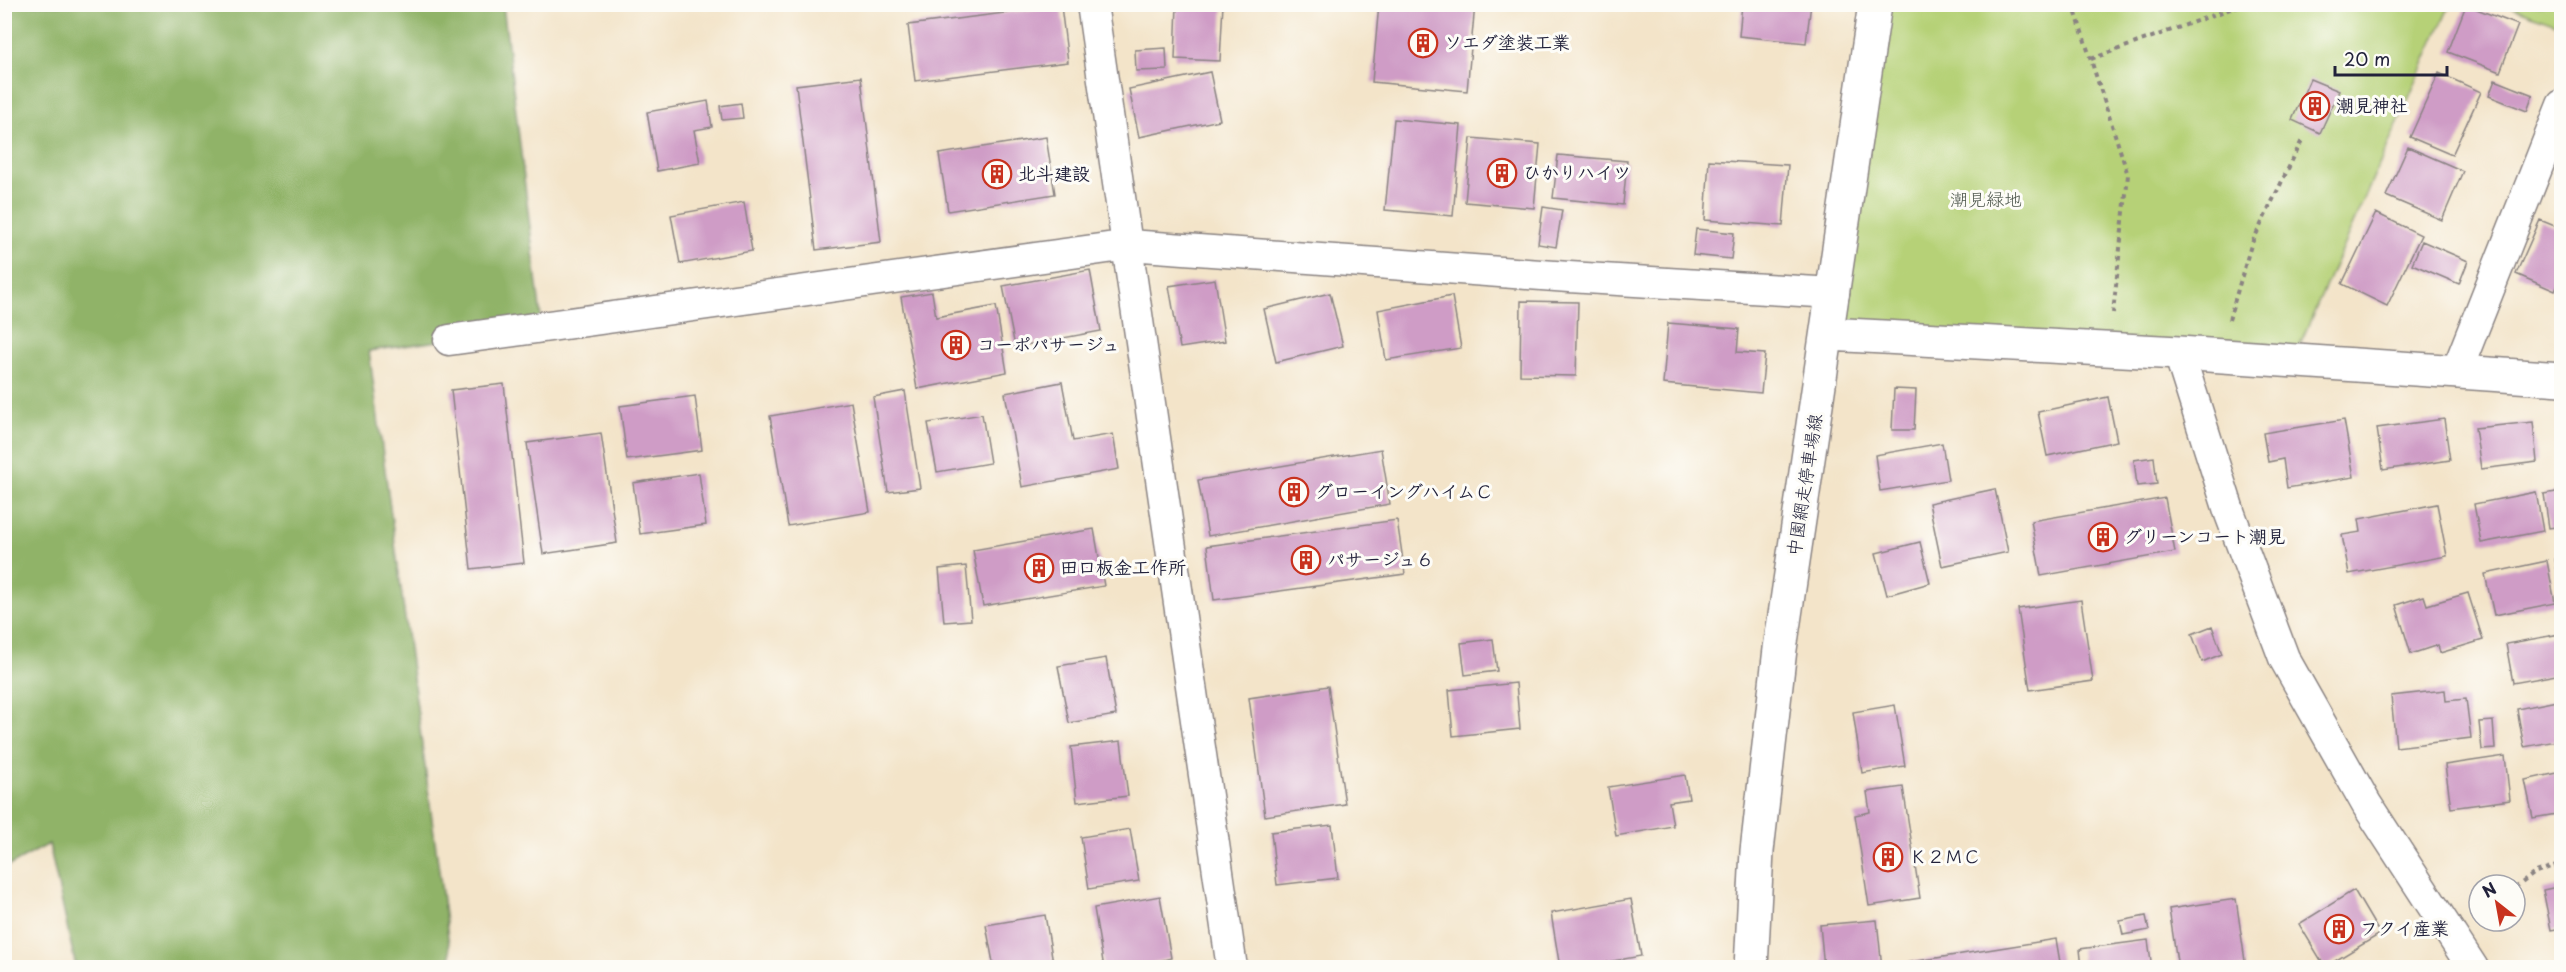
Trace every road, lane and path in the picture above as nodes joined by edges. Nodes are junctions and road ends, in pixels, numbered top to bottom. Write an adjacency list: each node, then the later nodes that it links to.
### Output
1 (1092, 4): 8 (street)
2 (1875, 4): 9 (main road, 中園網走停車場線)
3 (2073, 4): 5 (path)
4 (2244, 4): 5 (path)
5 (2091, 58): 12 (path)
6 (2562, 105): 15 (street)
7 (2303, 138): 14 (path)
8 (1129, 245): 9 (street); 11 (street); 19 (street)
9 (1834, 293): 10 (main road, 中園網走停車場線)
10 (1828, 334): 12 (main road); 20 (main road, 中園網走停車場線)
11 (448, 340)
12 (2109, 349): 13 (main road)
13 (2179, 353): 14 (main road); 21 (street)
14 (2223, 356): 15 (main road)
15 (2456, 373): 16 (main road)
16 (2562, 379)
17 (2562, 863): 18 (path)
18 (2527, 879)
19 (1232, 968)
20 (1750, 968)
21 (2473, 968)

